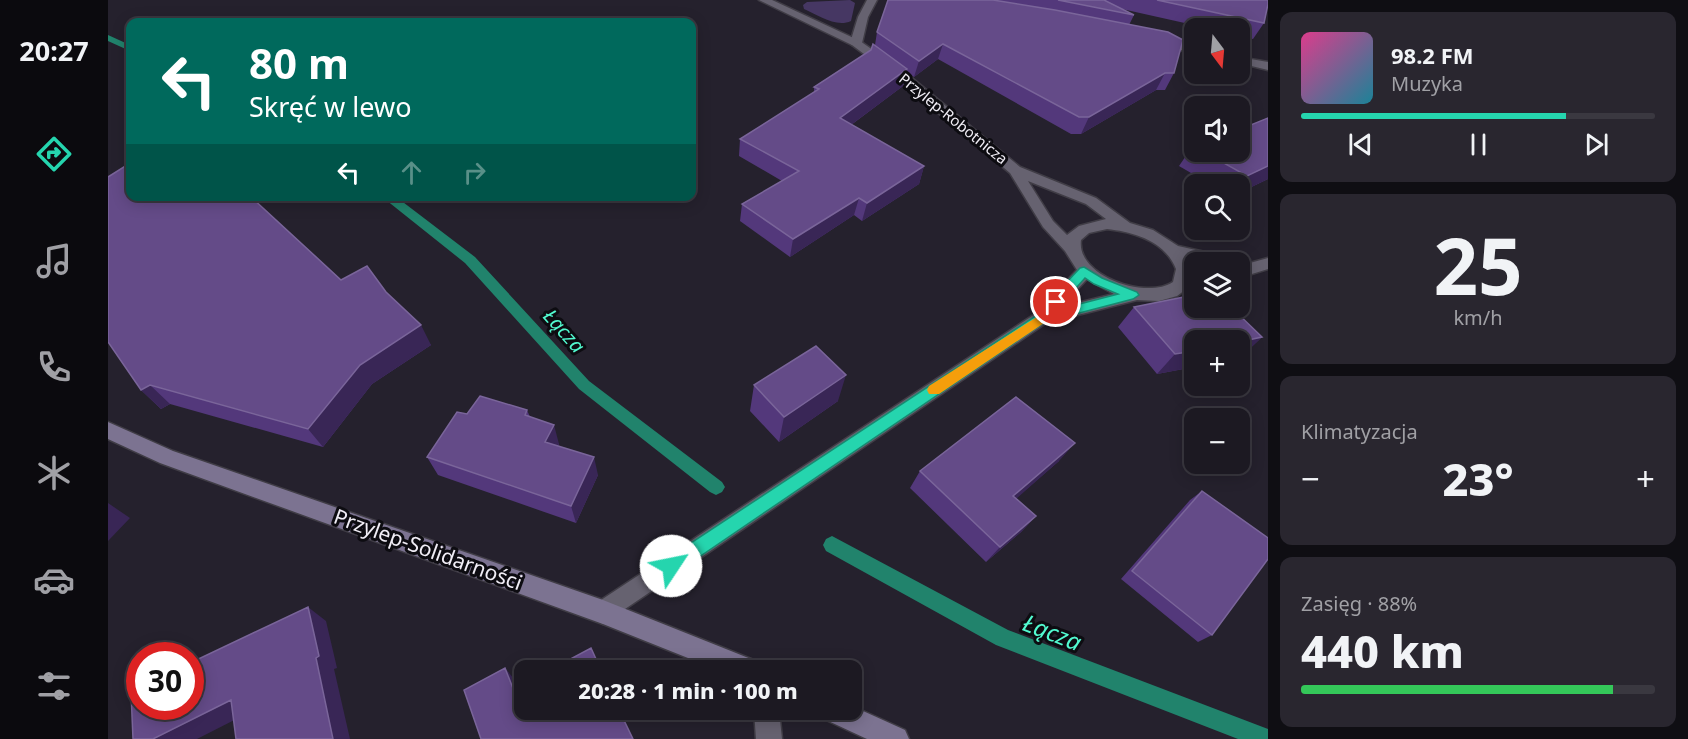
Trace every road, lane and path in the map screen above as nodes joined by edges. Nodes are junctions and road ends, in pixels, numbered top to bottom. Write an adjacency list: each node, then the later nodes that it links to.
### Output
1 (764, 0): 4 (street, Przylep-Robotnicza)
2 (872, 0): 4 (street)
3 (1152, 41): 5 (street)
4 (856, 43): 8 (street, Przylep-Robotnicza)
5 (1184, 48)
6 (1250, 62): 7 (street)
7 (1268, 66)
8 (1016, 170): 9 (street, Przylep-Robotnicza); 10 (street, Przylep-Robotnicza)
9 (1124, 225): 10 (street); 11 (street)
10 (1072, 249): 16 (street, Przylep-Robotnicza)
11 (1173, 250): 12 (street); 15 (street)
12 (1184, 252)
13 (1268, 263): 14 (street)
14 (1250, 267)
15 (1184, 268)
16 (1084, 271): 18 (street); 19 (street)
17 (1184, 284): 18 (street)
18 (1133, 295): 19 (street)
19 (1041, 318): 21 (street)
20 (108, 430): 21 (main road, Przylep-Solidarności)
21 (603, 612): 22 (main road, Przylep-Solidarności)
22 (722, 660)
23 (768, 720): 25 (street)
24 (855, 720): 26 (main road)
25 (769, 739)
26 (896, 739)

